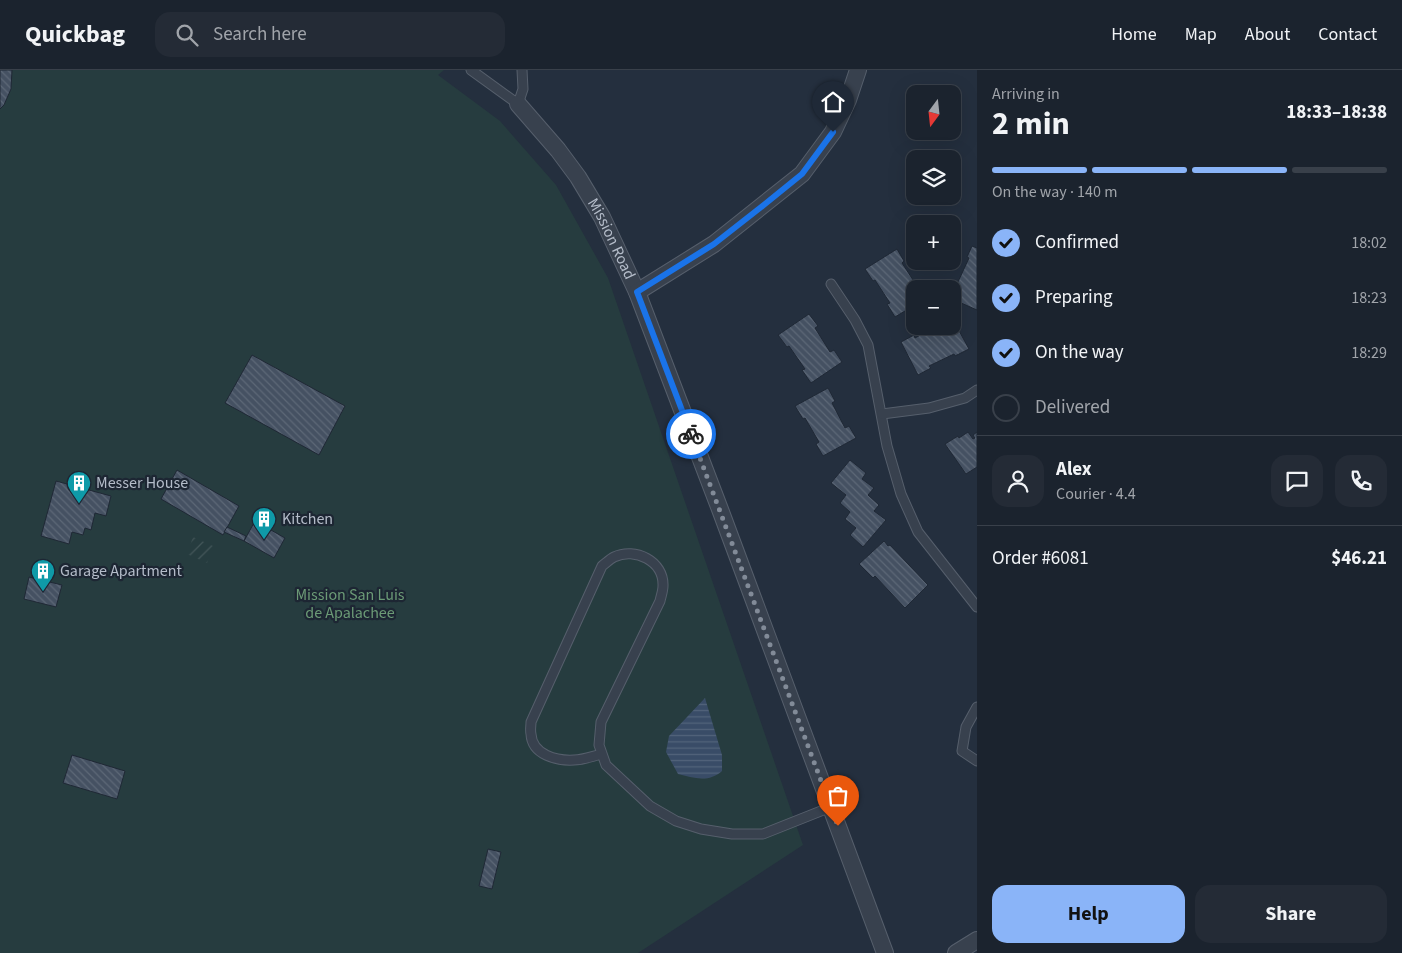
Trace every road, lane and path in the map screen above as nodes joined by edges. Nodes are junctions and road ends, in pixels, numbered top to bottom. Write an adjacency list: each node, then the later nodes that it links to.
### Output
1 (471, 70): 4 (lane)
2 (522, 70): 4 (lane)
3 (858, 70): 6 (street)
4 (518, 104): 6 (street, Mission Road)
5 (831, 284): 8 (lane)
6 (637, 292): 13 (street, Mission Road)
7 (977, 390): 8 (lane)
8 (882, 414): 9 (lane)
9 (977, 607)
10 (977, 707): 12 (lane)
11 (602, 754): 11 (lane); 13 (lane)
12 (977, 762)
13 (831, 807): 15 (street, Mission Road)
14 (977, 940): 16 (street)
15 (885, 953)
16 (956, 953)

